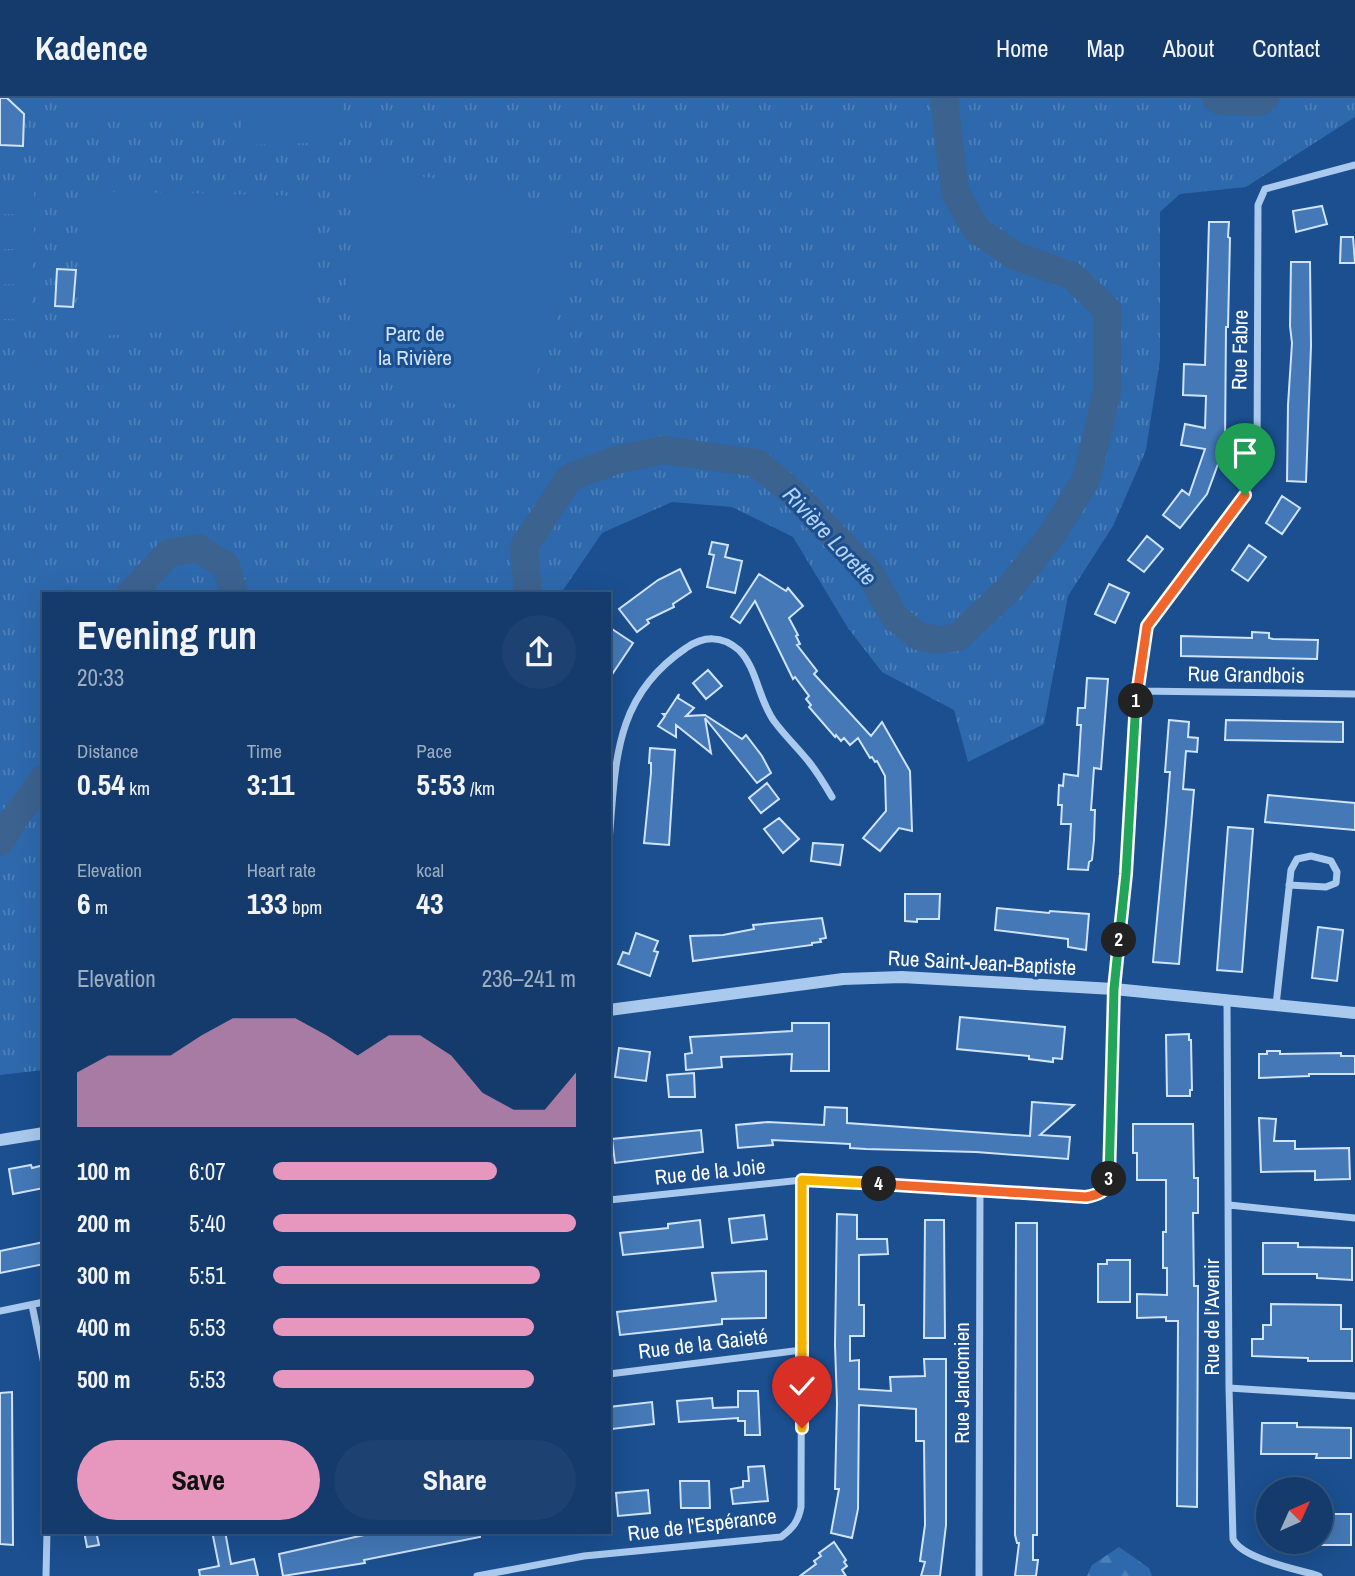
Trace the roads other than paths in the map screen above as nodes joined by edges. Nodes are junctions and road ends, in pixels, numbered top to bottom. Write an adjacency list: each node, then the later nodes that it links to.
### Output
1 (1355, 165): 2 (street, Rue Fabre)
2 (1137, 691): 3 (street, Rue Grandbois); 7 (street, Rue Fabre)
3 (1355, 694)
4 (832, 797): 5 (street)
5 (611, 820)
6 (1289, 885): 6 (street); 9 (street)
7 (1114, 989): 8 (street, Rue Saint-Jean-Baptiste); 10 (street, Rue Saint-Jean-Baptiste); 15 (street, Rue Fabre)
8 (1227, 999): 9 (street, Rue Saint-Jean-Baptiste); 18 (street, Rue de l'Avenir)
9 (1276, 1005): 11 (street, Rue Saint-Jean-Baptiste)
10 (611, 1010)
11 (1355, 1013)
12 (42, 1133): 13 (street)
13 (0, 1140)
14 (802, 1180): 16 (street, Rue de la Joie); 17 (street, Rue de la Joie); 23 (street, Rue de l'Espérance)
15 (1105, 1188): 16 (street, Rue de la Joie)
16 (980, 1190): 31 (street, Rue Jandomien)
17 (611, 1200)
18 (1229, 1205): 19 (street); 26 (street, Rue de l'Avenir)
19 (1355, 1218)
20 (42, 1303): 21 (street)
21 (32, 1305): 22 (street); 24 (street)
22 (0, 1311)
23 (802, 1350): 25 (street, Rue de la Gaieté); 30 (street, Rue de l'Espérance)
24 (42, 1354)
25 (611, 1374)
26 (1229, 1388): 27 (street); 32 (street, Rue de l'Avenir)
27 (1355, 1396)
28 (47, 1534): 29 (street)
29 (46, 1576)
30 (477, 1576)
31 (979, 1576)
32 (1318, 1576)

